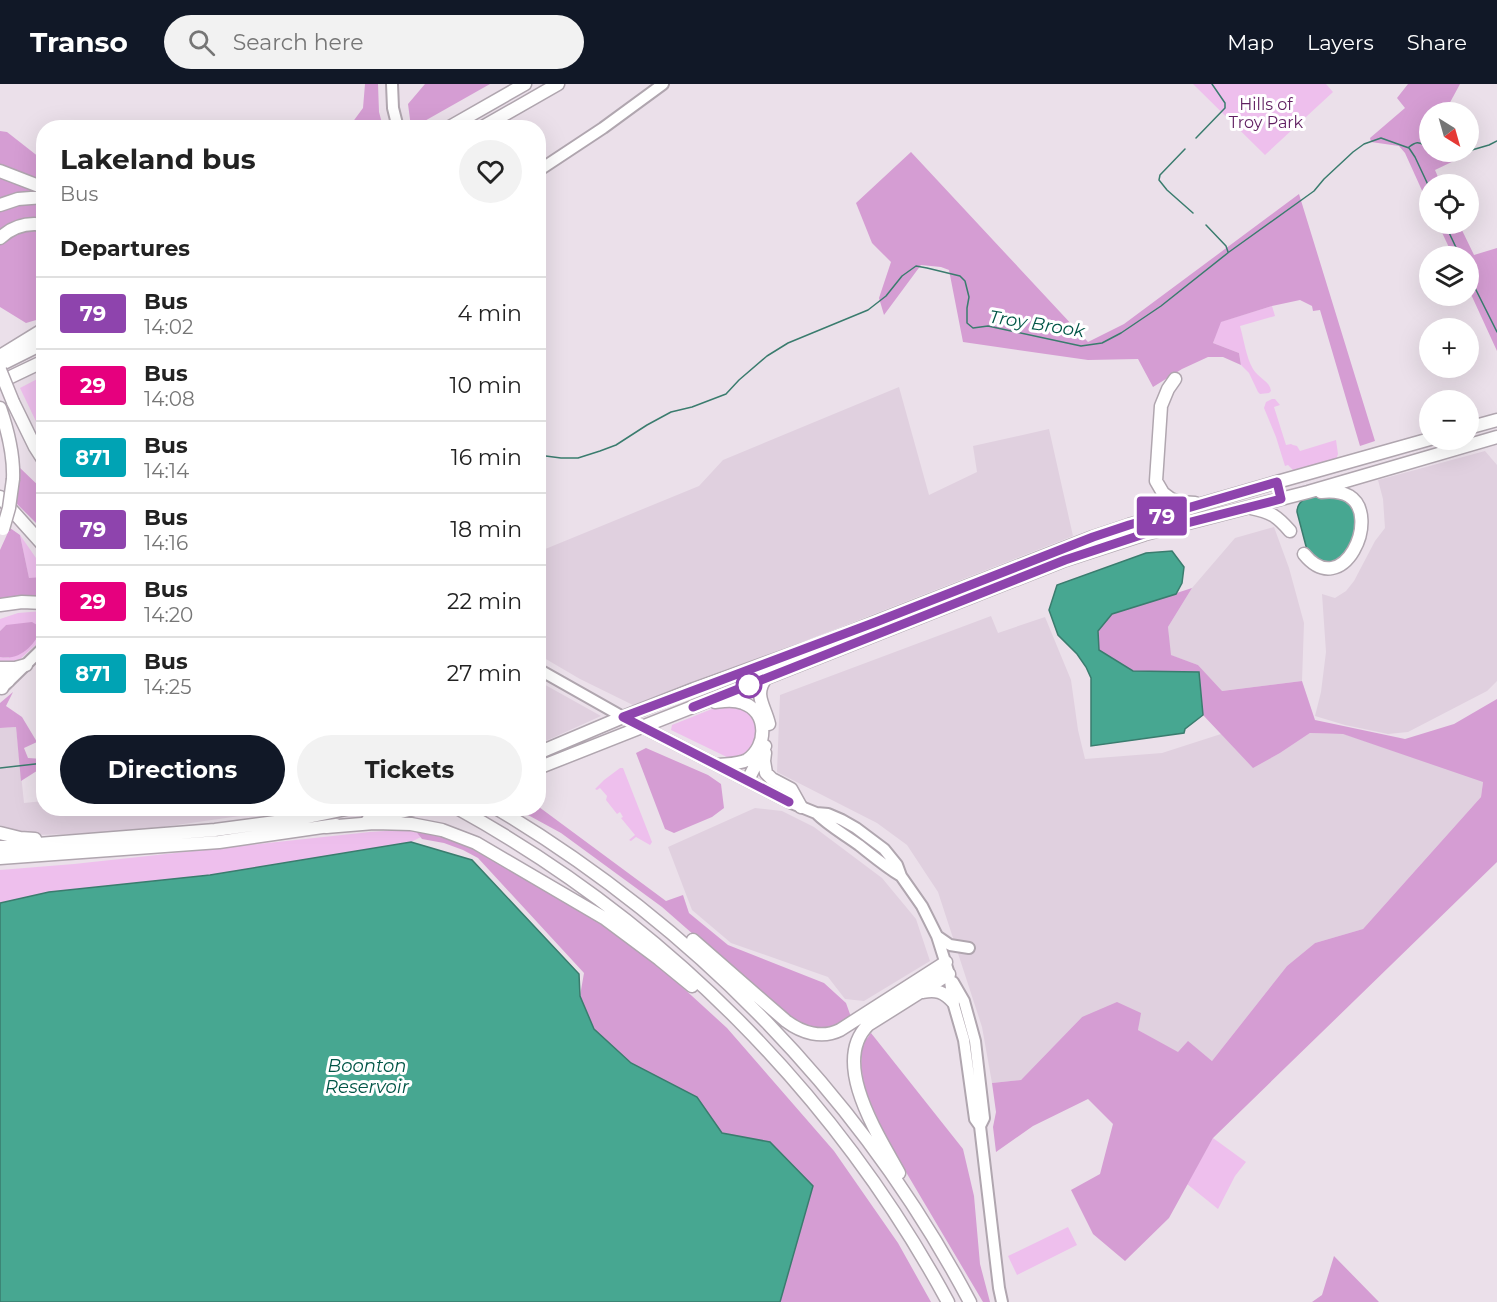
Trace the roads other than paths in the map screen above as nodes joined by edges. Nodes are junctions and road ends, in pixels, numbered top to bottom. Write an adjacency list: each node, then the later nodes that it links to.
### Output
1 (392, 84): 5 (main road)
2 (525, 84): 6 (highway)
3 (558, 84): 7 (highway)
4 (663, 84): 8 (main road)
5 (395, 120)
6 (462, 120)
7 (495, 120)
8 (546, 166)
9 (0, 171): 10 (highway)
10 (36, 185)
11 (36, 198): 12 (highway)
12 (0, 205)
13 (36, 224): 14 (highway)
14 (0, 238)
15 (36, 334): 17 (highway)
16 (36, 347): 18 (highway)
17 (0, 356)
18 (0, 365)
19 (36, 365): 22 (highway)
20 (0, 370): 29 (highway, bridge)
21 (1175, 379): 34 (highway)
22 (0, 382)
23 (0, 408): 38 (highway, bridge)
24 (1497, 420): 25 (highway)
25 (1479, 425)
26 (1497, 437): 30 (highway)
27 (1419, 442): 34 (highway)
28 (1497, 444): 30 (main road)
29 (36, 448)
30 (1438, 454): 32 (highway)
31 (0, 487): 36 (highway)
32 (1308, 492): 35 (highway); 40 (highway)
33 (0, 497): 36 (highway)
34 (1206, 504): 50 (highway)
35 (1250, 507): 37 (highway); 47 (highway)
36 (14, 515): 39 (highway)
37 (1290, 531)
38 (1, 532)
39 (36, 538)
40 (1305, 554)
41 (36, 602): 42 (highway)
42 (0, 607)
43 (36, 655): 44 (main road)
44 (26, 665): 45 (highway); 48 (main road)
45 (0, 668)
46 (546, 674): 50 (main road)
47 (766, 678): 49 (highway); 52 (highway)
48 (2, 684)
49 (693, 707): 51 (highway); 55 (highway)
50 (623, 717): 51 (main road); 53 (highway)
51 (643, 727): 54 (highway); 55 (main road)
52 (768, 742): 56 (highway); 57 (highway)
53 (546, 750)
54 (546, 765)
55 (719, 765): 56 (main road)
56 (748, 780): 57 (main road)
57 (801, 807): 67 (main road)
58 (312, 816): 65 (highway)
59 (390, 816): 63 (highway)
60 (469, 816): 72 (highway)
61 (509, 816): 74 (highway)
62 (510, 816): 69 (highway)
63 (326, 827): 66 (highway); 72 (highway)
64 (0, 832): 65 (highway)
65 (51, 843): 66 (highway)
66 (1, 855)
67 (937, 936): 68 (main road); 69 (main road)
68 (969, 948)
69 (948, 968): 70 (highway); 71 (main road); 73 (main road)
70 (919, 993): 71 (highway); 74 (highway)
71 (953, 1002): 73 (main road)
72 (828, 1120): 75 (highway)
73 (980, 1126): 77 (main road)
74 (937, 1243): 76 (highway)
75 (948, 1302)
76 (970, 1302)
77 (1002, 1302)

